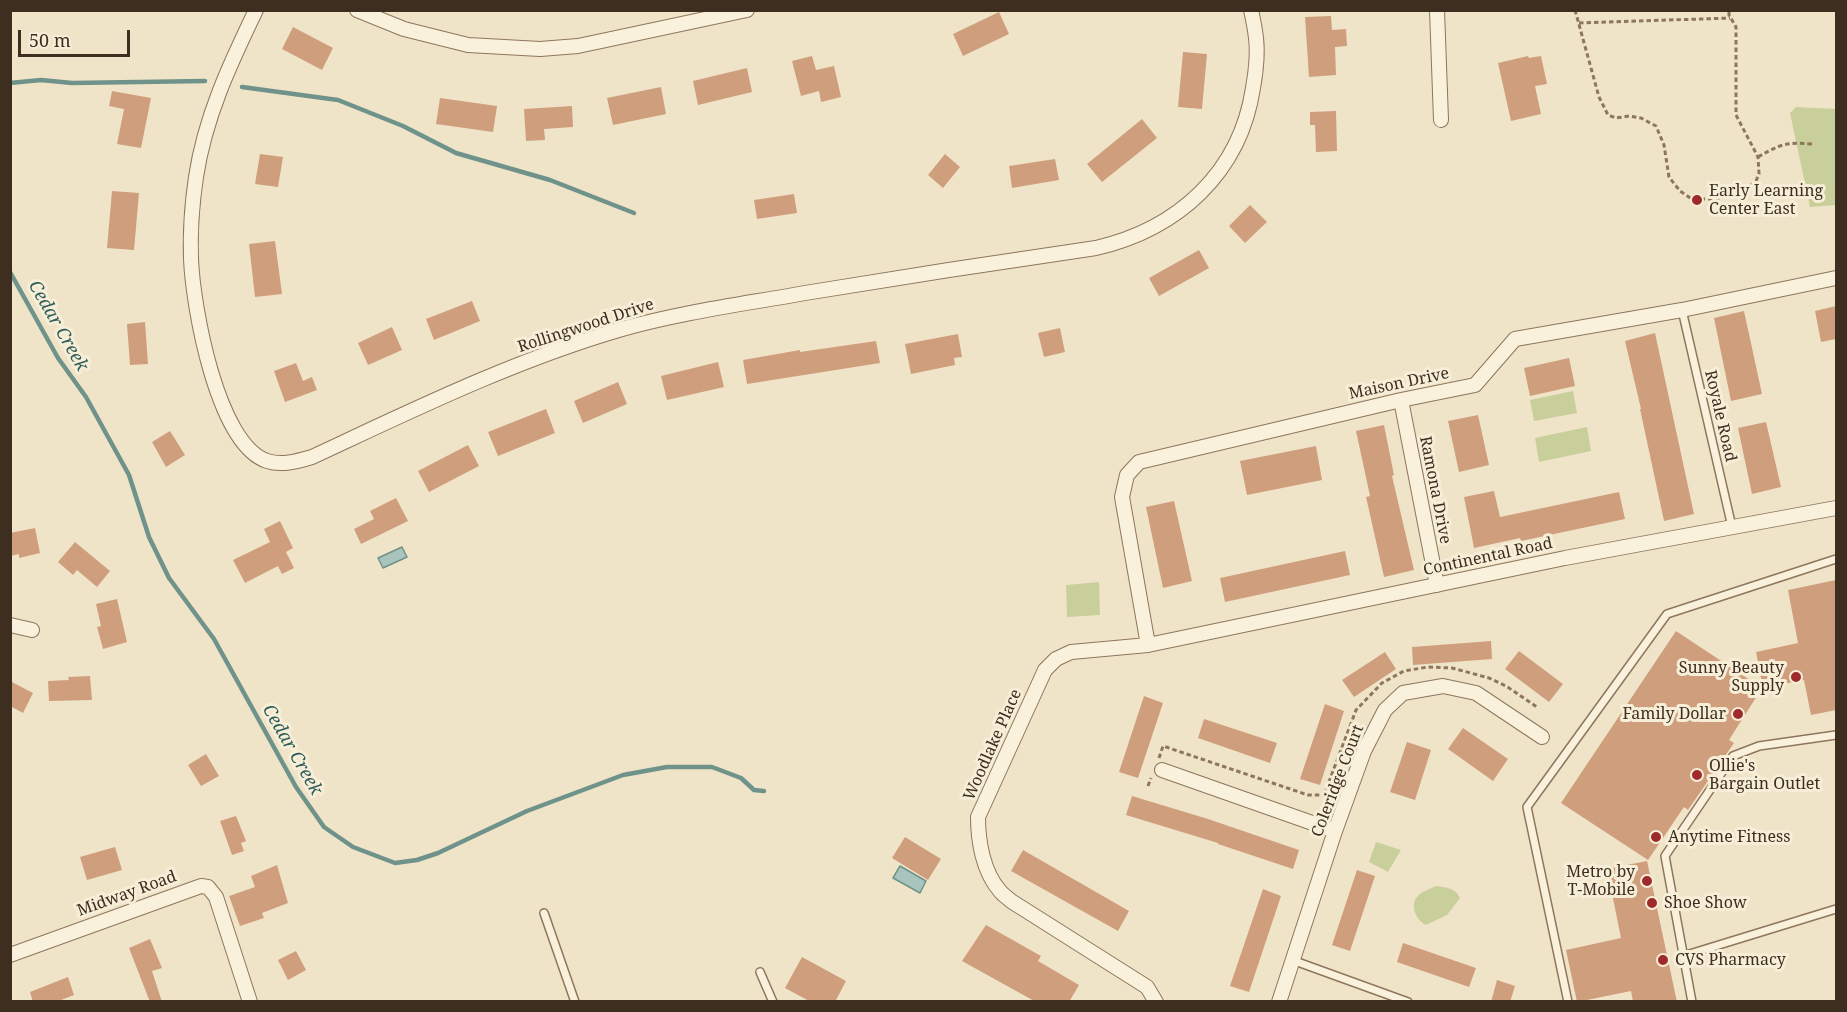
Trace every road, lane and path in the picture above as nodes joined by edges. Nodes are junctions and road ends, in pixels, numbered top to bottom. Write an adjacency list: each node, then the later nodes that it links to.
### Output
1 (256, 10): 4 (street, Rollingwood Drive)
2 (357, 10): 8 (street)
3 (747, 10): 8 (street)
4 (1251, 10)
5 (1437, 10): 11 (street)
6 (1575, 10): 10 (path)
7 (1729, 10): 9 (path)
8 (384, 16)
9 (1731, 18): 10 (path); 13 (path)
10 (1579, 23): 13 (path)
11 (1441, 120)
12 (1812, 144): 13 (path)
13 (1758, 157)
14 (1836, 278): 15 (street, Maison Drive)
15 (1682, 310): 16 (street, Maison Drive); 18 (lane, Royale Road)
16 (1401, 400): 20 (street, Ramona Drive); 23 (street, Maison Drive)
17 (1836, 508): 18 (street, Continental Road)
18 (1732, 527): 20 (street, Continental Road)
19 (1836, 560): 42 (lane)
20 (1437, 585): 23 (street, Continental Road)
21 (10, 625): 22 (street)
22 (32, 630)
23 (1148, 645): 39 (street, Woodlake Place)
24 (1537, 707): 27 (path)
25 (1836, 735): 33 (lane)
26 (1542, 737): 29 (street, Coleridge Court)
27 (1156, 772): 28 (path); 29 (street)
28 (1148, 786)
29 (1335, 831): 34 (street, Coleridge Court)
30 (1836, 909): 33 (lane)
31 (544, 913): 37 (lane)
32 (10, 955): 36 (street, Midway Road)
33 (1683, 956): 43 (lane)
34 (1292, 960): 40 (street, Coleridge Court); 41 (lane)
35 (760, 972): 38 (lane)
36 (250, 1002)
37 (575, 1002)
38 (773, 1002)
39 (1156, 1002)
40 (1279, 1002)
41 (1408, 1002)
42 (1568, 1002)
43 (1692, 1002)

